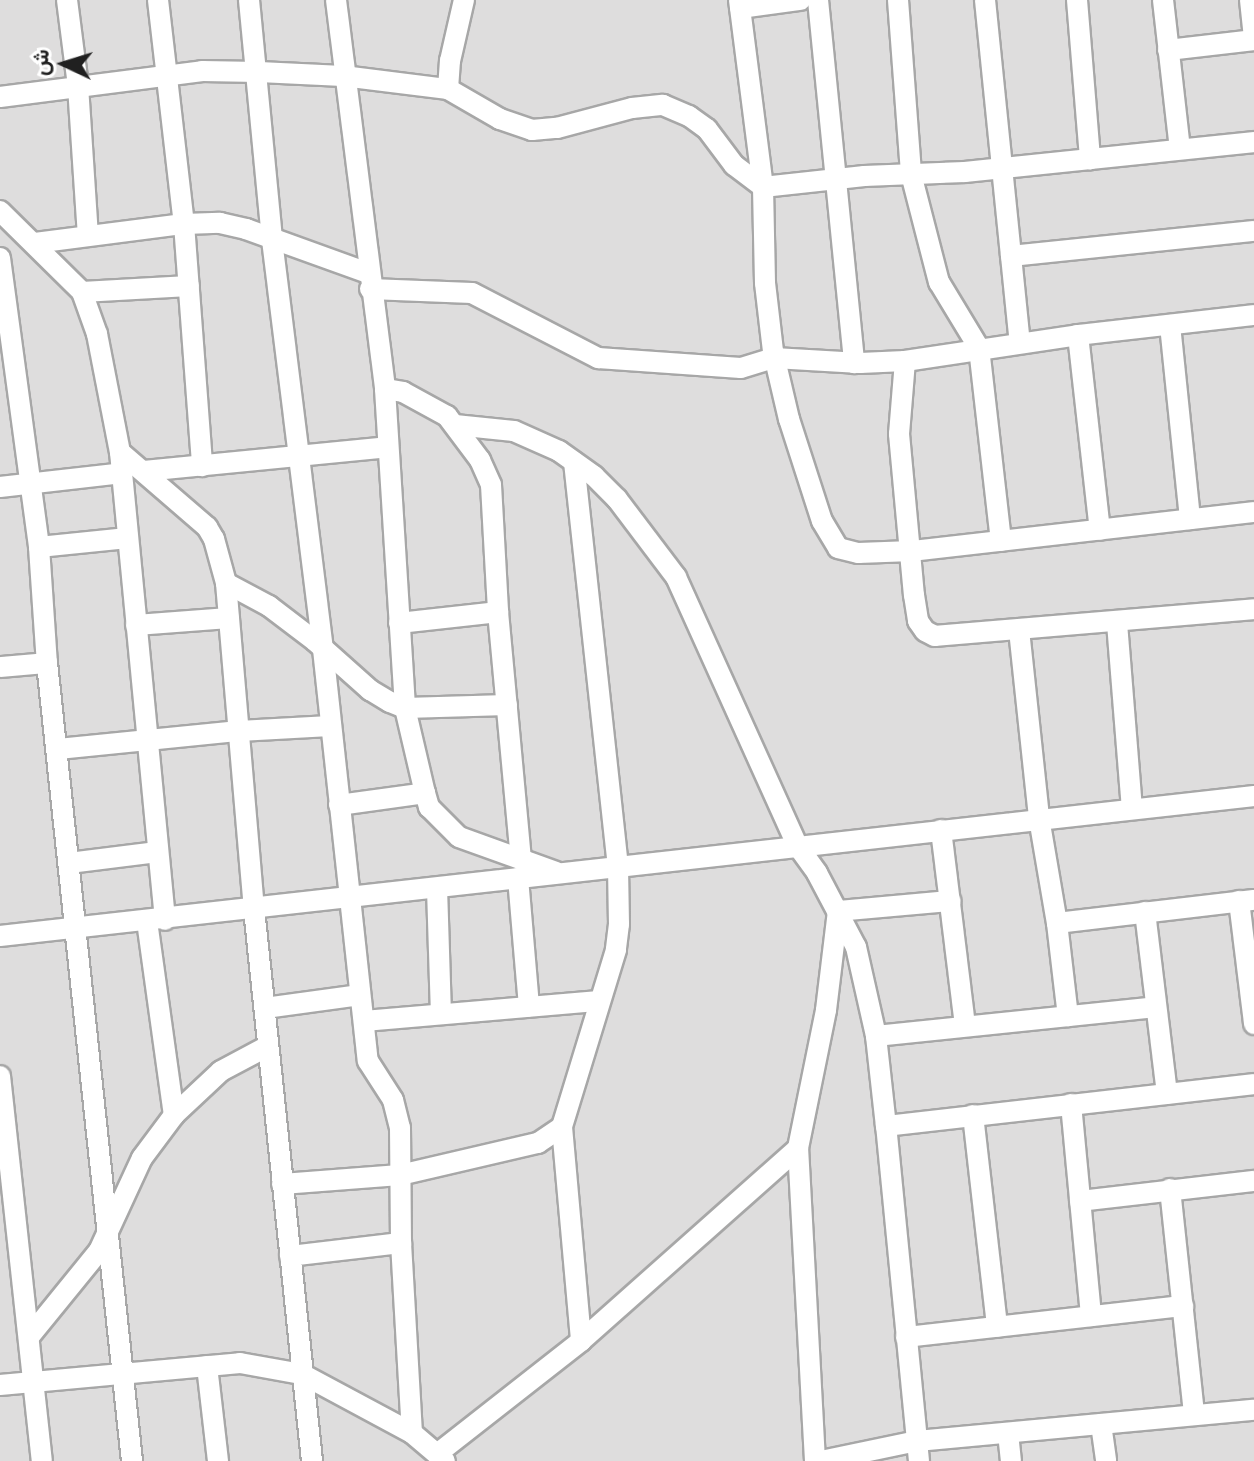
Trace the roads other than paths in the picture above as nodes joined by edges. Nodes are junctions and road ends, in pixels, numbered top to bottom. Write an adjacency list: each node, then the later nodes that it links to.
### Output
1 (67, 0): 19 (street)
2 (158, 0): 17 (street)
3 (249, 0): 16 (street)
4 (336, 0): 18 (street)
5 (464, 0): 20 (street)
6 (800, 0): 13 (street)
7 (818, 0): 27 (street)
8 (898, 0): 26 (street)
9 (985, 0): 25 (street)
10 (1077, 0): 24 (street)
11 (1163, 0): 15 (street)
12 (1250, 0): 14 (street)
13 (740, 4): 28 (street)
14 (1254, 38): 15 (street)
15 (1168, 50): 23 (street)
16 (259, 72): 17 (street); 18 (street); 34 (street)
17 (168, 75): 19 (street); 31 (street)
18 (343, 76): 20 (street); 38 (street)
19 (78, 86): 21 (street); 33 (street)
20 (448, 89): 28 (street)
21 (0, 97)
22 (1254, 142): 23 (street)
23 (1180, 149): 24 (street)
24 (1090, 159): 25 (street)
25 (1002, 168): 26 (street); 36 (street)
26 (911, 174): 27 (street); 46 (street)
27 (836, 179): 28 (street); 49 (street)
28 (763, 187): 47 (street)
29 (0, 189): 30 (street)
30 (1, 212): 35 (street)
31 (184, 224): 33 (street); 34 (street); 39 (street)
32 (1254, 231): 36 (street)
33 (88, 236): 35 (street)
34 (272, 240): 38 (street); 54 (street)
35 (35, 243): 40 (street)
36 (1011, 256): 45 (street)
37 (0, 258): 43 (street)
38 (369, 281): 47 (street); 50 (street)
39 (189, 286): 40 (street); 56 (street)
40 (82, 292): 53 (street)
41 (1254, 315): 42 (street)
42 (1170, 325): 44 (street); 62 (street)
43 (5, 330): 59 (street)
44 (1078, 335): 45 (street); 63 (street)
45 (1020, 342): 46 (street)
46 (979, 348): 48 (street); 65 (street)
47 (774, 358): 49 (street); 67 (street)
48 (905, 361): 49 (street); 67 (street)
49 (854, 363)
50 (385, 389): 51 (street); 52 (street)
51 (455, 425): 55 (street); 70 (street)
52 (387, 447): 54 (street); 72 (street)
53 (120, 452): 57 (street); 58 (street)
54 (299, 456): 56 (street); 76 (street)
55 (574, 462): 91 (street); 94 (street)
56 (202, 466): 57 (street)
57 (144, 471): 68 (street)
58 (122, 473): 59 (street); 64 (street)
59 (29, 484): 60 (street); 66 (street)
60 (0, 487)
61 (1254, 512): 62 (street)
62 (1190, 519): 63 (street)
63 (1100, 530): 65 (street)
64 (128, 538): 66 (street); 74 (street)
65 (1001, 541): 67 (street)
66 (39, 547): 77 (street)
67 (912, 551): 75 (street)
68 (226, 583): 71 (street); 76 (street)
69 (1254, 609): 73 (street)
70 (498, 612): 72 (street); 79 (street)
71 (229, 618): 74 (street); 82 (street)
72 (399, 623): 80 (street)
73 (1117, 623): 75 (street); 88 (street)
74 (136, 625): 83 (street)
75 (1019, 630): 89 (street)
76 (323, 649): 80 (street); 81 (street)
77 (47, 663): 78 (street); 84 (street)
78 (0, 667)
79 (507, 705): 80 (street); 95 (street)
80 (405, 708): 85 (street)
81 (330, 726): 82 (street); 87 (street)
82 (239, 731): 83 (street); 100 (street)
83 (148, 740): 84 (street); 92 (street)
84 (58, 749): 93 (street)
85 (425, 793): 87 (street); 95 (street)
86 (1254, 796): 88 (street)
87 (339, 805): 97 (street)
88 (1132, 808): 89 (street)
89 (1039, 818): 90 (street); 104 (street)
90 (941, 830): 91 (street); 98 (street)
91 (797, 845): 94 (street); 101 (street)
92 (157, 852): 93 (street); 103 (street)
93 (69, 863): 105 (street)
94 (618, 867): 95 (street); 108 (street)
95 (519, 868): 96 (street); 109 (street)
96 (437, 888): 97 (street); 112 (street)
97 (348, 898): 100 (street); 107 (street)
98 (951, 901): 101 (street); 116 (street)
99 (1246, 901): 102 (street); 115 (street)
100 (254, 909): 103 (street); 111 (street)
101 (838, 911): 117 (street); 127 (street)
102 (1145, 912): 104 (street); 110 (street)
103 (156, 920): 105 (street); 123 (street)
104 (1057, 923): 113 (street)
105 (75, 928): 106 (street); 134 (street)
106 (0, 936)
107 (360, 995): 111 (street); 114 (street)
108 (599, 1001): 109 (street); 126 (street)
109 (529, 1007): 112 (street)
110 (1155, 1007): 113 (street); 121 (street)
111 (265, 1008): 118 (street)
112 (441, 1014): 114 (street)
113 (1068, 1016): 116 (street)
114 (364, 1021): 128 (street)
115 (1254, 1024)
116 (965, 1026): 117 (street)
117 (876, 1036): 125 (street)
118 (268, 1046): 123 (street); 130 (street)
119 (1254, 1084): 121 (street)
120 (0, 1085): 132 (street)
121 (1167, 1094): 122 (street)
122 (1071, 1104): 124 (street); 133 (street)
123 (174, 1115): 134 (street)
124 (973, 1115): 125 (street); 139 (street)
125 (886, 1126): 141 (street)
126 (562, 1127): 128 (street); 142 (street)
127 (798, 1148): 142 (street); 159 (street)
128 (400, 1175): 130 (street); 135 (street)
129 (1254, 1181): 131 (street)
130 (282, 1184): 136 (street)
131 (1170, 1189): 133 (street); 137 (street)
132 (6, 1195): 140 (street)
133 (1080, 1201): 138 (street)
134 (109, 1232): 140 (street); 145 (street)
135 (401, 1243): 136 (street); 151 (street)
136 (290, 1256): 144 (street)
137 (1183, 1306): 138 (street); 149 (street)
138 (1091, 1316): 139 (street)
139 (997, 1327): 141 (street)
140 (29, 1337): 146 (street)
141 (906, 1337): 153 (street)
142 (581, 1341): 154 (street)
143 (207, 1366): 144 (street); 145 (street); 157 (street)
144 (302, 1374): 151 (street); 158 (street)
145 (123, 1376): 146 (street); 156 (street)
146 (33, 1382): 147 (street); 155 (street)
147 (0, 1385)
148 (1254, 1410): 149 (street)
149 (1194, 1415): 150 (street)
150 (1101, 1424): 152 (street); 162 (street)
151 (412, 1433): 154 (street)
152 (1008, 1433): 153 (street); 161 (street)
153 (918, 1451): 160 (street)
154 (441, 1458)
155 (42, 1461)
156 (132, 1461)
157 (218, 1461)
158 (312, 1461)
159 (815, 1461)
160 (821, 1461)
161 (1011, 1461)
162 (1106, 1461)

